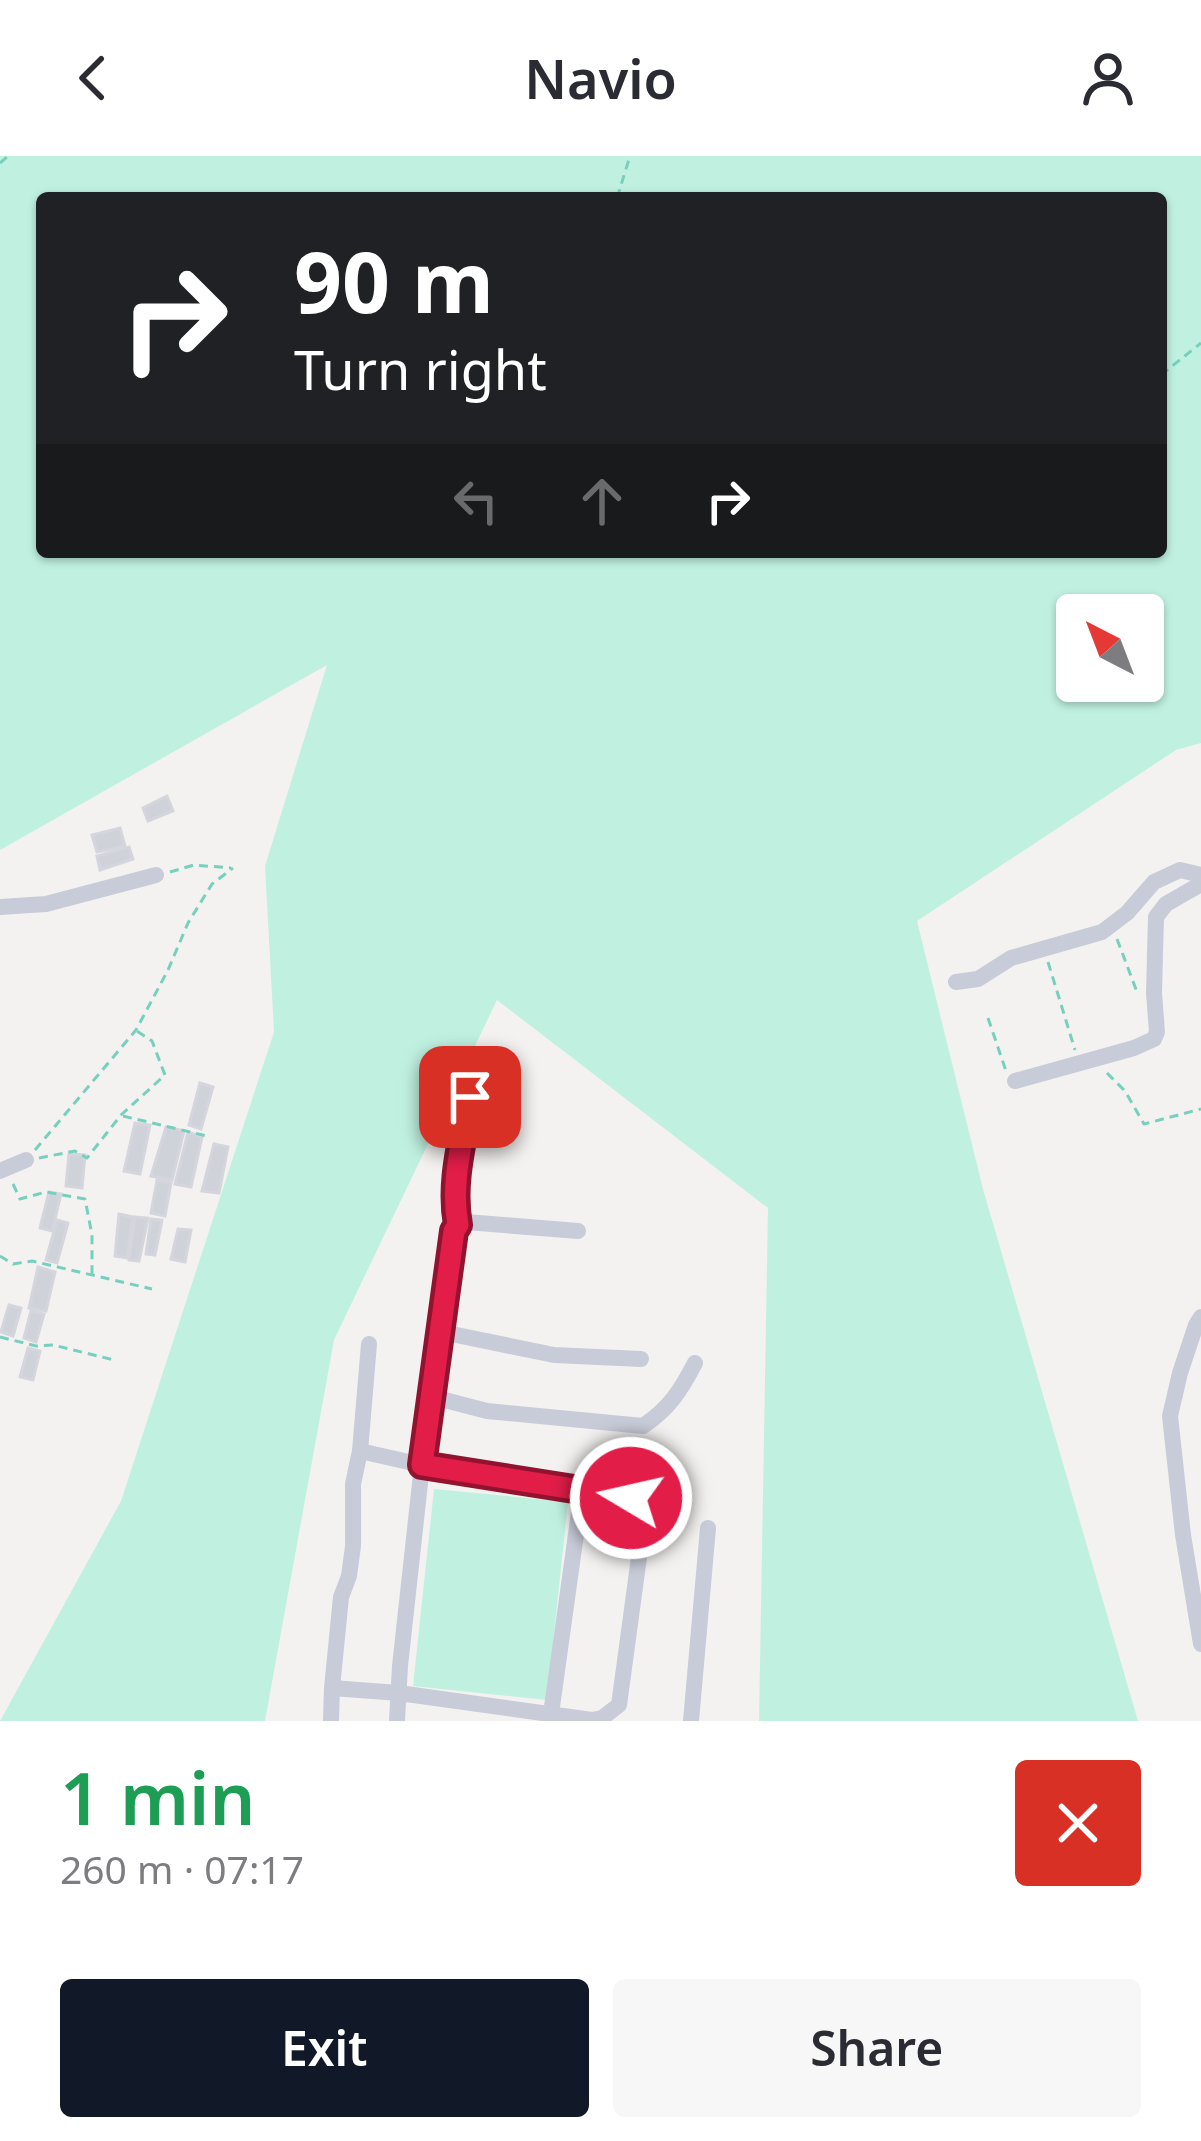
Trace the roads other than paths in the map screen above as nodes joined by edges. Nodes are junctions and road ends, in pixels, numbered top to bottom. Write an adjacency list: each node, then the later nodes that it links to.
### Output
1 (156, 875): 3 (street)
2 (1201, 880): 4 (street); 5 (street)
3 (0, 907)
4 (956, 982)
5 (1016, 1082)
6 (470, 1097): 9 (street)
7 (26, 1160): 8 (street)
8 (0, 1175)
9 (458, 1225): 10 (street); 12 (street)
10 (578, 1231)
11 (1201, 1317): 21 (street)
12 (442, 1332): 14 (street); 16 (street)
13 (369, 1344): 17 (street)
14 (641, 1359)
15 (695, 1363): 16 (street)
16 (433, 1397): 18 (street)
17 (360, 1451): 18 (street); 22 (street)
18 (422, 1465): 19 (street); 23 (street)
19 (583, 1490): 24 (street); 24 (street)
20 (708, 1528): 27 (street)
21 (1201, 1644)
22 (332, 1688): 23 (street); 25 (street)
23 (399, 1694): 24 (street); 26 (street)
24 (551, 1714)
25 (331, 1721)
26 (397, 1721)
27 (691, 1721)

